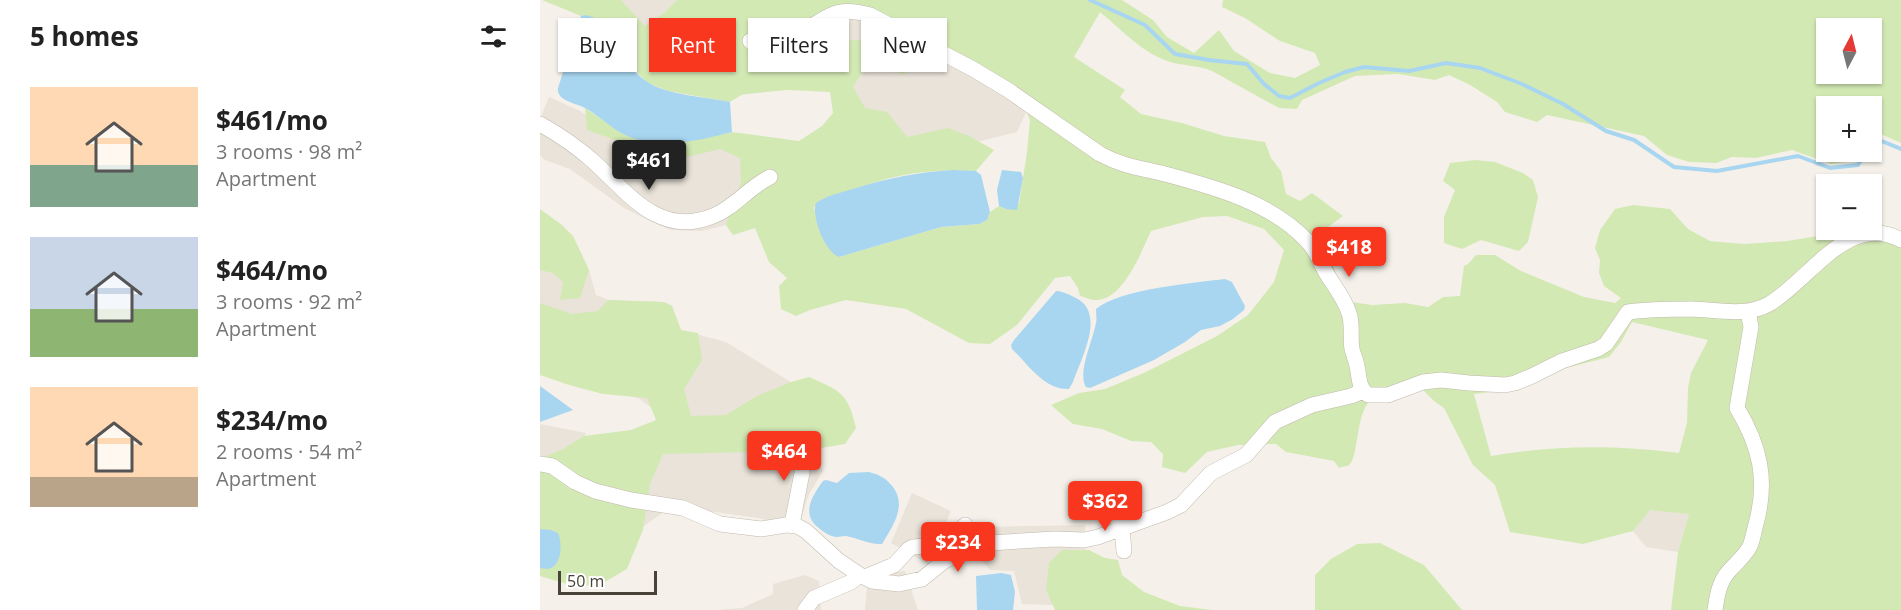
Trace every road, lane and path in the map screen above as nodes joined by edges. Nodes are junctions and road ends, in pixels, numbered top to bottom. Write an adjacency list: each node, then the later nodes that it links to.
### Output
1 (824, 18): 6 (street)
2 (540, 124): 3 (street)
3 (770, 177)
4 (1901, 240): 5 (street)
5 (1748, 311): 6 (street); 16 (street)
6 (1363, 391): 12 (street)
7 (802, 443): 10 (street)
8 (540, 464): 10 (street)
9 (1108, 505): 12 (street)
10 (792, 524): 14 (street)
11 (965, 525): 14 (street)
12 (1122, 528): 13 (street); 14 (street)
13 (1124, 550)
14 (863, 576): 15 (street)
15 (805, 610)
16 (1715, 610)

